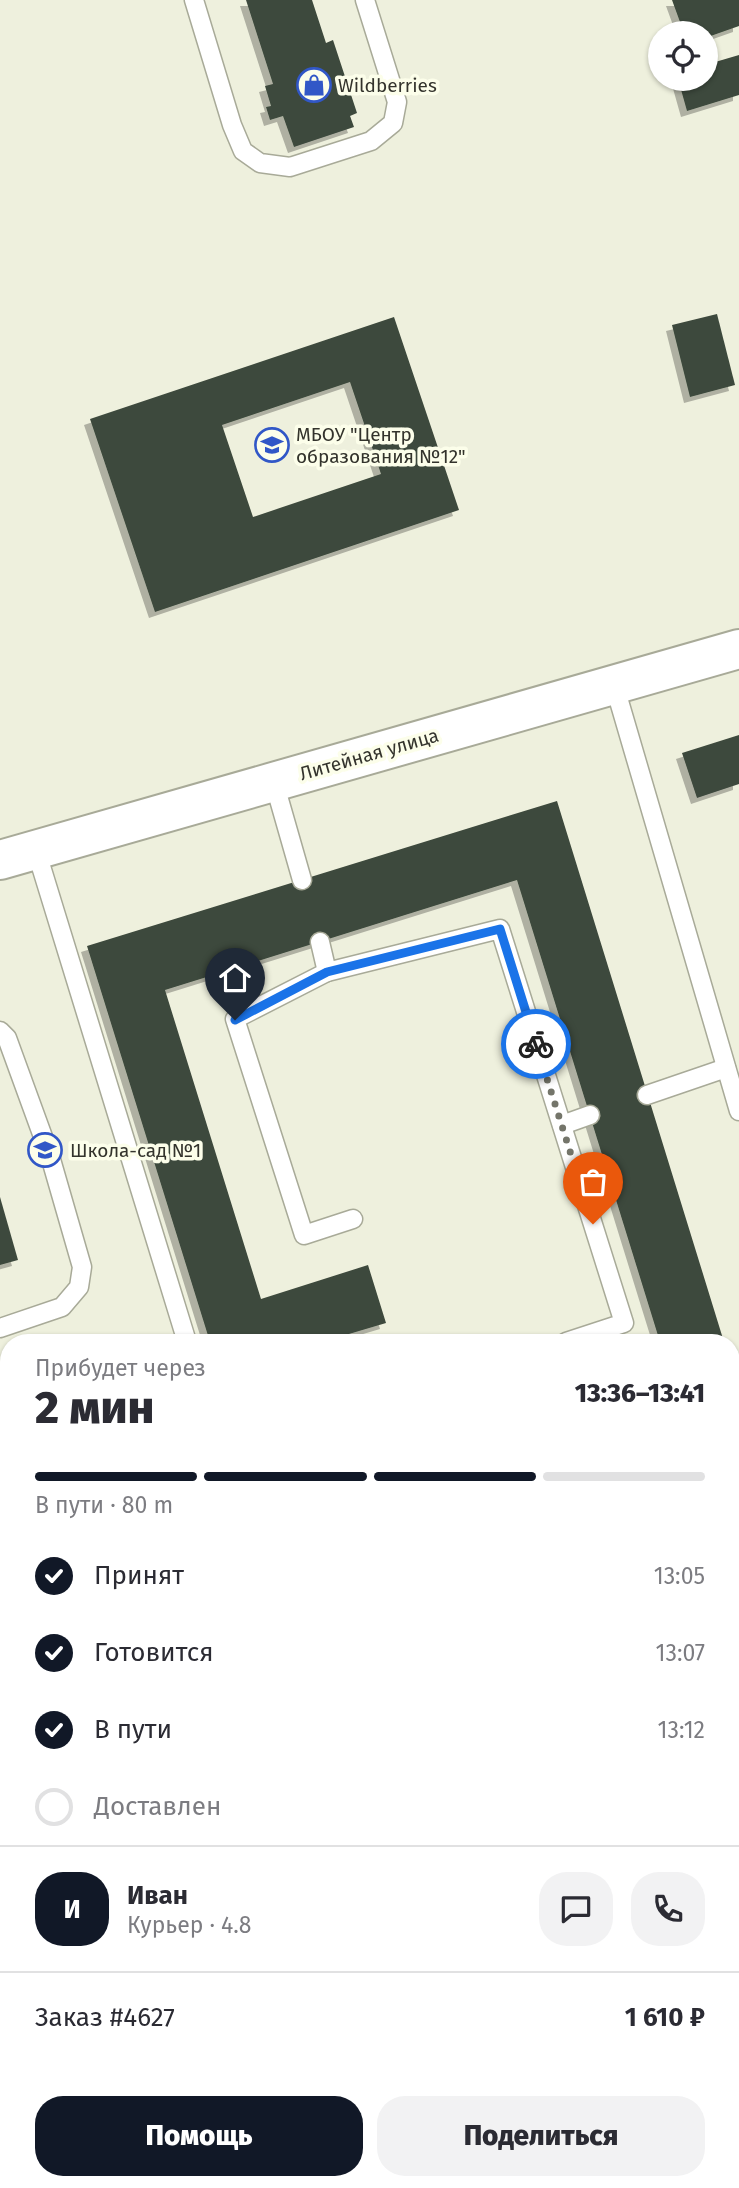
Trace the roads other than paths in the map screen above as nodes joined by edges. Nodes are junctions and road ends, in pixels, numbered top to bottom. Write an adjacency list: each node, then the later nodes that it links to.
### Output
1 (194, 0): 2 (lane)
2 (365, 0)
3 (739, 649): 4 (street, Литейная улица)
4 (614, 684): 5 (street, Литейная улица); 12 (lane)
5 (274, 782): 6 (street, Литейная улица); 8 (lane)
6 (36, 850): 7 (street, Литейная улица); 19 (lane)
7 (0, 860)
8 (302, 880)
9 (320, 942): 10 (lane)
10 (327, 972): 16 (lane); 17 (lane)
11 (0, 1031): 18 (lane)
12 (726, 1069): 13 (lane); 14 (lane)
13 (648, 1095)
14 (739, 1111)
15 (590, 1115): 16 (lane)
16 (562, 1125): 20 (lane)
17 (353, 1219)
18 (0, 1328)
19 (185, 1334)
20 (590, 1334)

